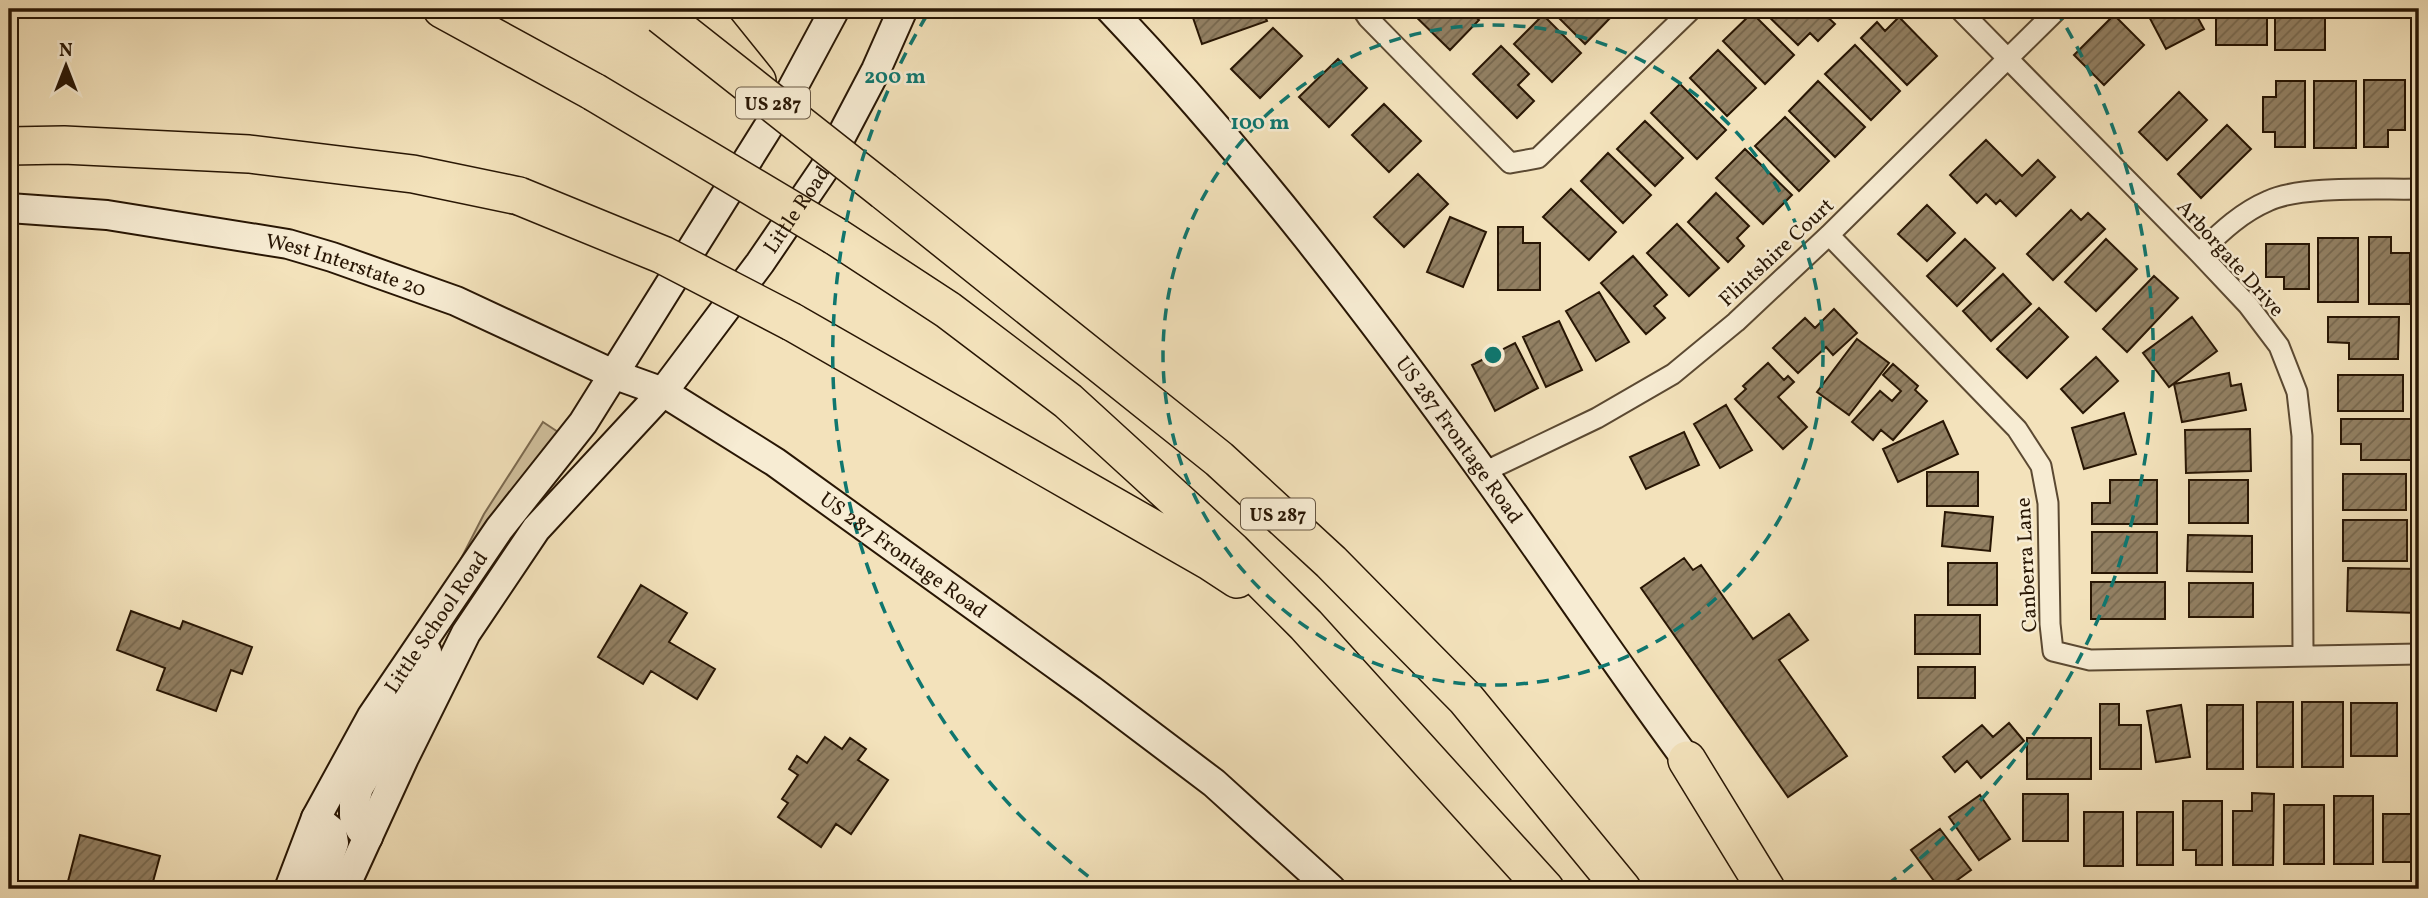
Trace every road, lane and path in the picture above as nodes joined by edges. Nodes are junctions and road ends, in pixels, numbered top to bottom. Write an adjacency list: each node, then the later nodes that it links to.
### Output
1 (442, 9): 22 (highway, US 287, bridge)
2 (699, 9): 12 (highway, bridge)
3 (835, 9): 18 (main road)
4 (903, 9): 19 (main road, Little Road)
5 (1110, 9): 20 (main road, US 287 Frontage Road)
6 (1362, 9): 7 (street)
7 (1692, 9)
8 (1959, 9): 11 (street, Arborgate Drive)
9 (2057, 9): 11 (street, Flintshire Court)
10 (657, 12): 12 (highway, US 287, bridge)
11 (2007, 56): 16 (street, Flintshire Court); 17 (street, Arborgate Drive)
12 (777, 107): 33 (highway, US 287, bridge)
13 (9, 146): 22 (highway, bridge)
14 (2419, 189): 17 (street)
15 (9, 208): 18 (main road, West Interstate 20)
16 (1829, 235): 20 (street, Flintshire Court); 24 (street, Canberra Lane)
17 (2199, 253): 24 (street, Arborgate Drive)
18 (613, 374): 19 (main road, West Interstate 20); 21 (main road, Little School Road)
19 (663, 392): 27 (main road, Little School Road); 31 (main road, US 287 Frontage Road)
20 (1484, 472): 25 (main road, US 287 Frontage Road)
21 (438, 619): 26 (main road, Little School Road); 27 (main road)
22 (1306, 625): 32 (highway, US 287)
23 (2419, 654): 24 (street, Canberra Lane)
24 (2303, 655)
25 (1687, 760): 34 (highway); 35 (main road, US 287 Frontage Road)
26 (316, 818): 28 (main road, Little School Road); 29 (main road)
27 (368, 837): 30 (main road, Little School Road)
28 (289, 889)
29 (318, 889)
30 (344, 889)
31 (1331, 889)
32 (1545, 889)
33 (1622, 889)
34 (1766, 889)
35 (1782, 889)

